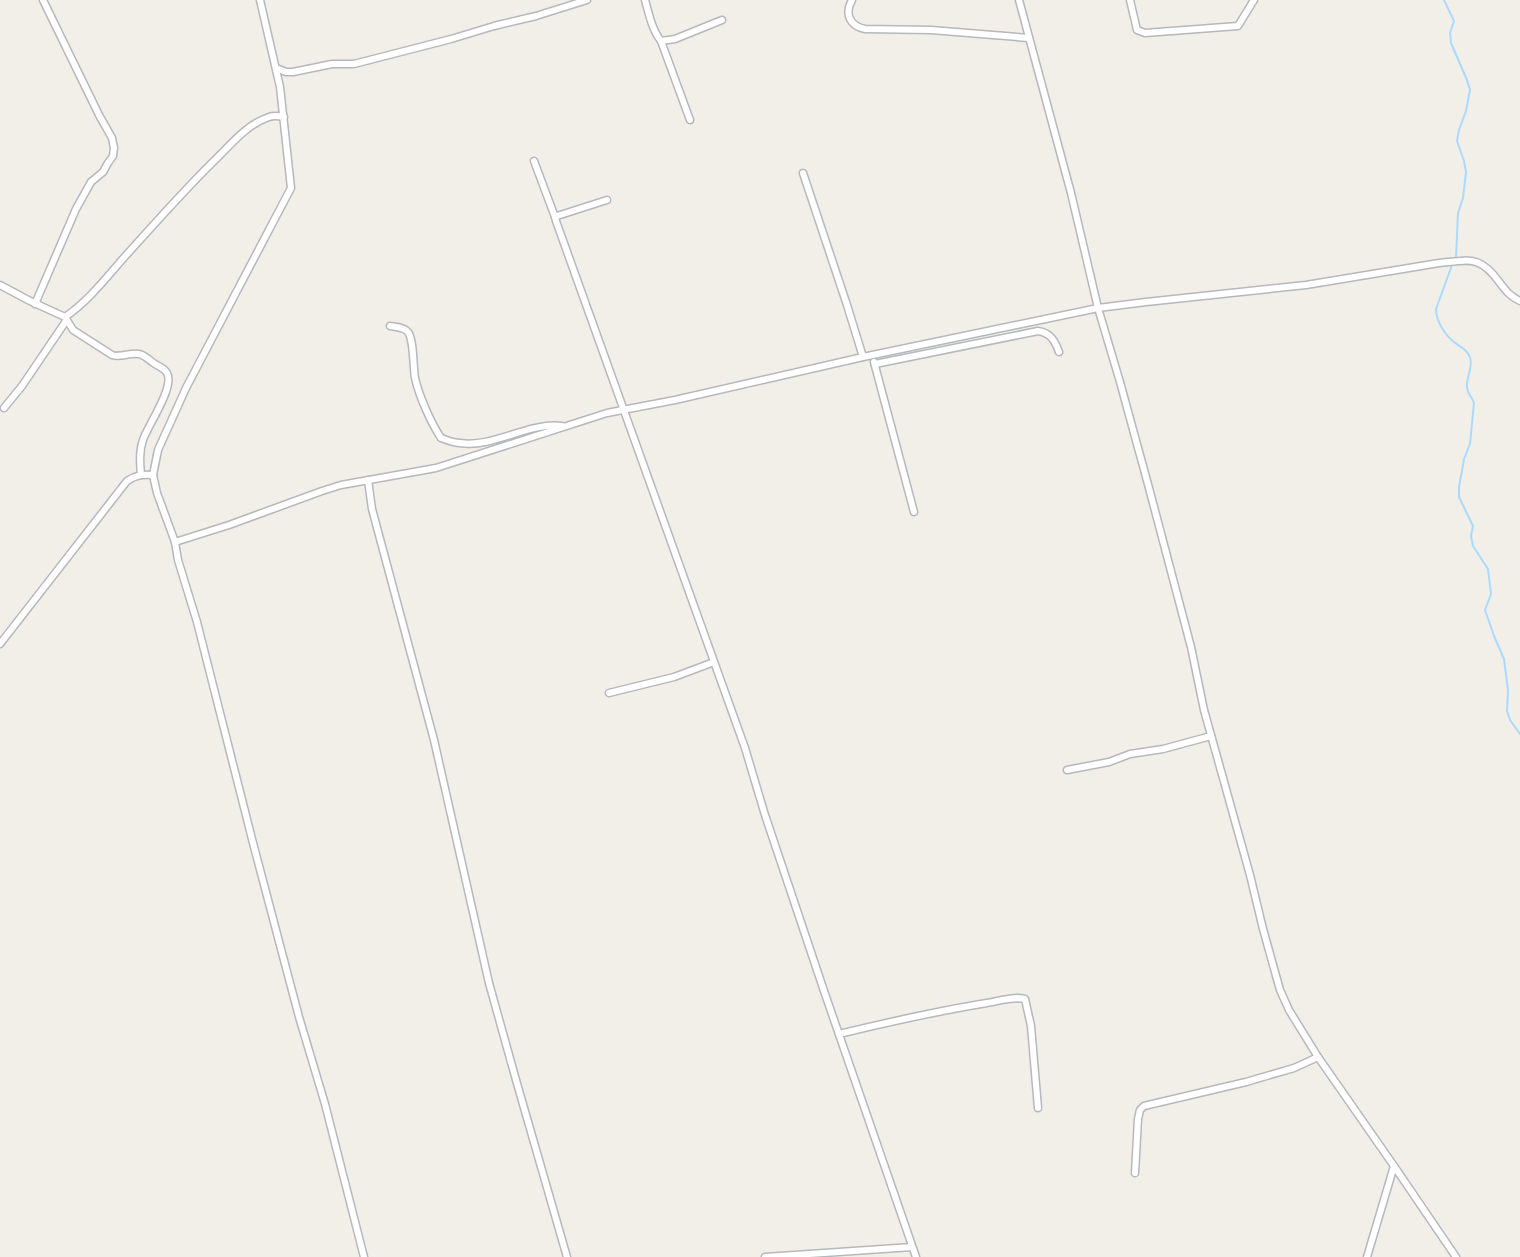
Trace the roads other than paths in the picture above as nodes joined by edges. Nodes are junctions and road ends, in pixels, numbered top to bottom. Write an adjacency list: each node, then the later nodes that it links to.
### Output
1 (43, 0): 21 (street)
2 (260, 0): 12 (street)
3 (587, 0): 12 (street)
4 (645, 0): 11 (street)
5 (852, 0): 10 (street)
6 (1020, 0): 10 (street)
7 (1130, 0): 8 (street)
8 (1254, 0)
9 (722, 20): 11 (street)
10 (1029, 38): 22 (street)
11 (661, 41): 14 (street)
12 (276, 68): 13 (street)
13 (284, 117): 23 (street); 33 (street)
14 (690, 120)
15 (534, 161): 18 (street)
16 (803, 173): 27 (street)
17 (607, 200): 18 (street)
18 (555, 217): 30 (street)
19 (0, 285): 21 (street)
20 (1520, 301): 22 (street)
21 (35, 304): 23 (street)
22 (1098, 308): 26 (street); 40 (street)
23 (66, 319): 29 (street); 32 (street)
24 (390, 326): 31 (street)
25 (1059, 352): 28 (street)
26 (872, 356): 27 (street); 28 (street)
27 (863, 358): 30 (street)
28 (875, 364): 35 (street)
29 (4, 408)
30 (623, 409): 31 (street); 38 (street)
31 (566, 426): 34 (street)
32 (141, 474): 33 (street); 37 (street)
33 (153, 475): 36 (street)
34 (368, 480): 36 (street); 49 (street)
35 (914, 512)
36 (175, 542): 48 (street)
37 (0, 644)
38 (714, 662): 39 (street); 42 (street)
39 (609, 693)
40 (1211, 736): 41 (street); 43 (street)
41 (1067, 770)
42 (839, 1034): 44 (street); 47 (street)
43 (1318, 1057): 45 (street); 46 (street)
44 (1038, 1108)
45 (1394, 1166): 52 (street); 53 (street)
46 (1135, 1173)
47 (912, 1246): 50 (street); 51 (street)
48 (364, 1257)
49 (568, 1257)
50 (765, 1257)
51 (916, 1257)
52 (1367, 1257)
53 (1456, 1257)

